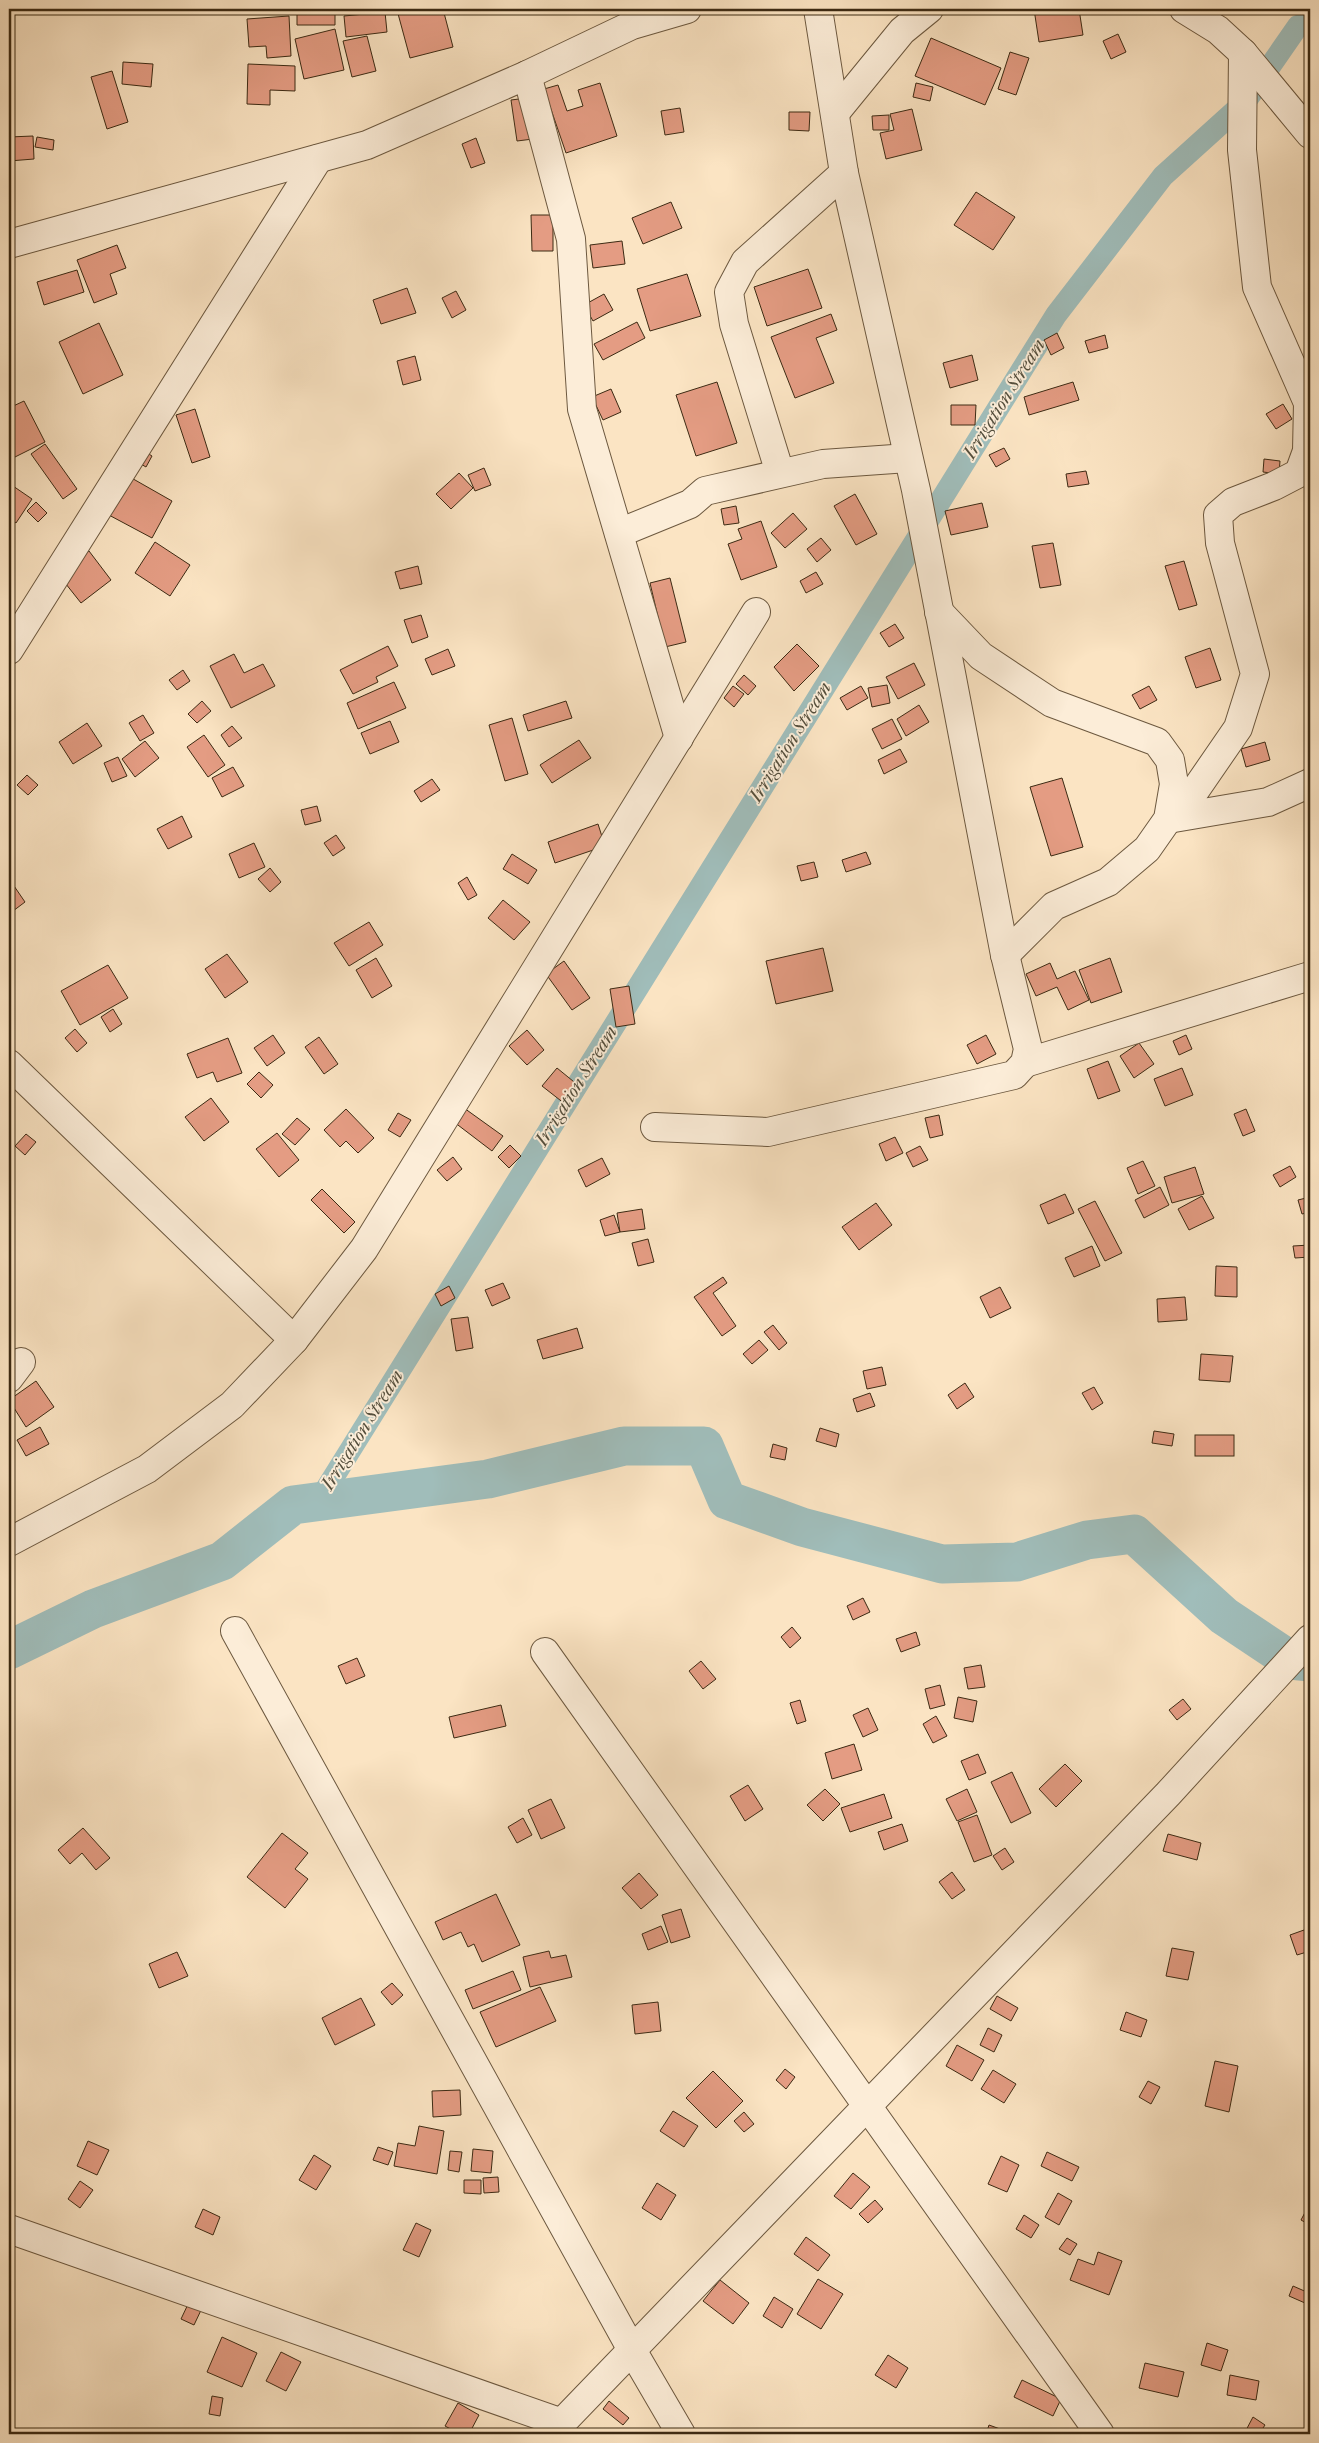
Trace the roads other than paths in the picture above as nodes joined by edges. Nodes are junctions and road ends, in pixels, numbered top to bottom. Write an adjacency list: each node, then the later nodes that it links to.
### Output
1 (687, 9): 6 (street)
2 (818, 9): 7 (street)
3 (928, 9): 7 (street)
4 (1184, 9): 5 (street)
5 (1243, 54): 8 (street); 20 (street)
6 (526, 75): 9 (street); 14 (street)
7 (835, 113): 10 (street)
8 (1310, 134)
9 (318, 158): 11 (street); 17 (street)
10 (844, 173): 12 (street); 13 (street)
11 (9, 244)
12 (908, 458): 13 (street); 16 (street)
13 (780, 473): 14 (street)
14 (619, 533): 18 (street)
15 (756, 612): 18 (street)
16 (939, 612): 20 (street); 21 (street)
17 (9, 650)
18 (679, 738): 26 (street)
19 (1310, 783): 20 (street)
20 (1168, 819): 21 (street)
21 (1005, 955): 23 (street)
22 (1310, 976): 23 (street)
23 (1025, 1063): 25 (street)
24 (9, 1064): 26 (street)
25 (655, 1127)
26 (294, 1340): 27 (street)
27 (9, 1542)
28 (235, 1631): 33 (street)
29 (1310, 1638): 31 (street)
30 (545, 1652): 31 (street)
31 (867, 2106): 33 (street); 36 (street)
32 (9, 2229): 34 (street)
33 (632, 2350): 34 (street); 35 (street)
34 (556, 2429)
35 (681, 2434)
36 (1100, 2434)

